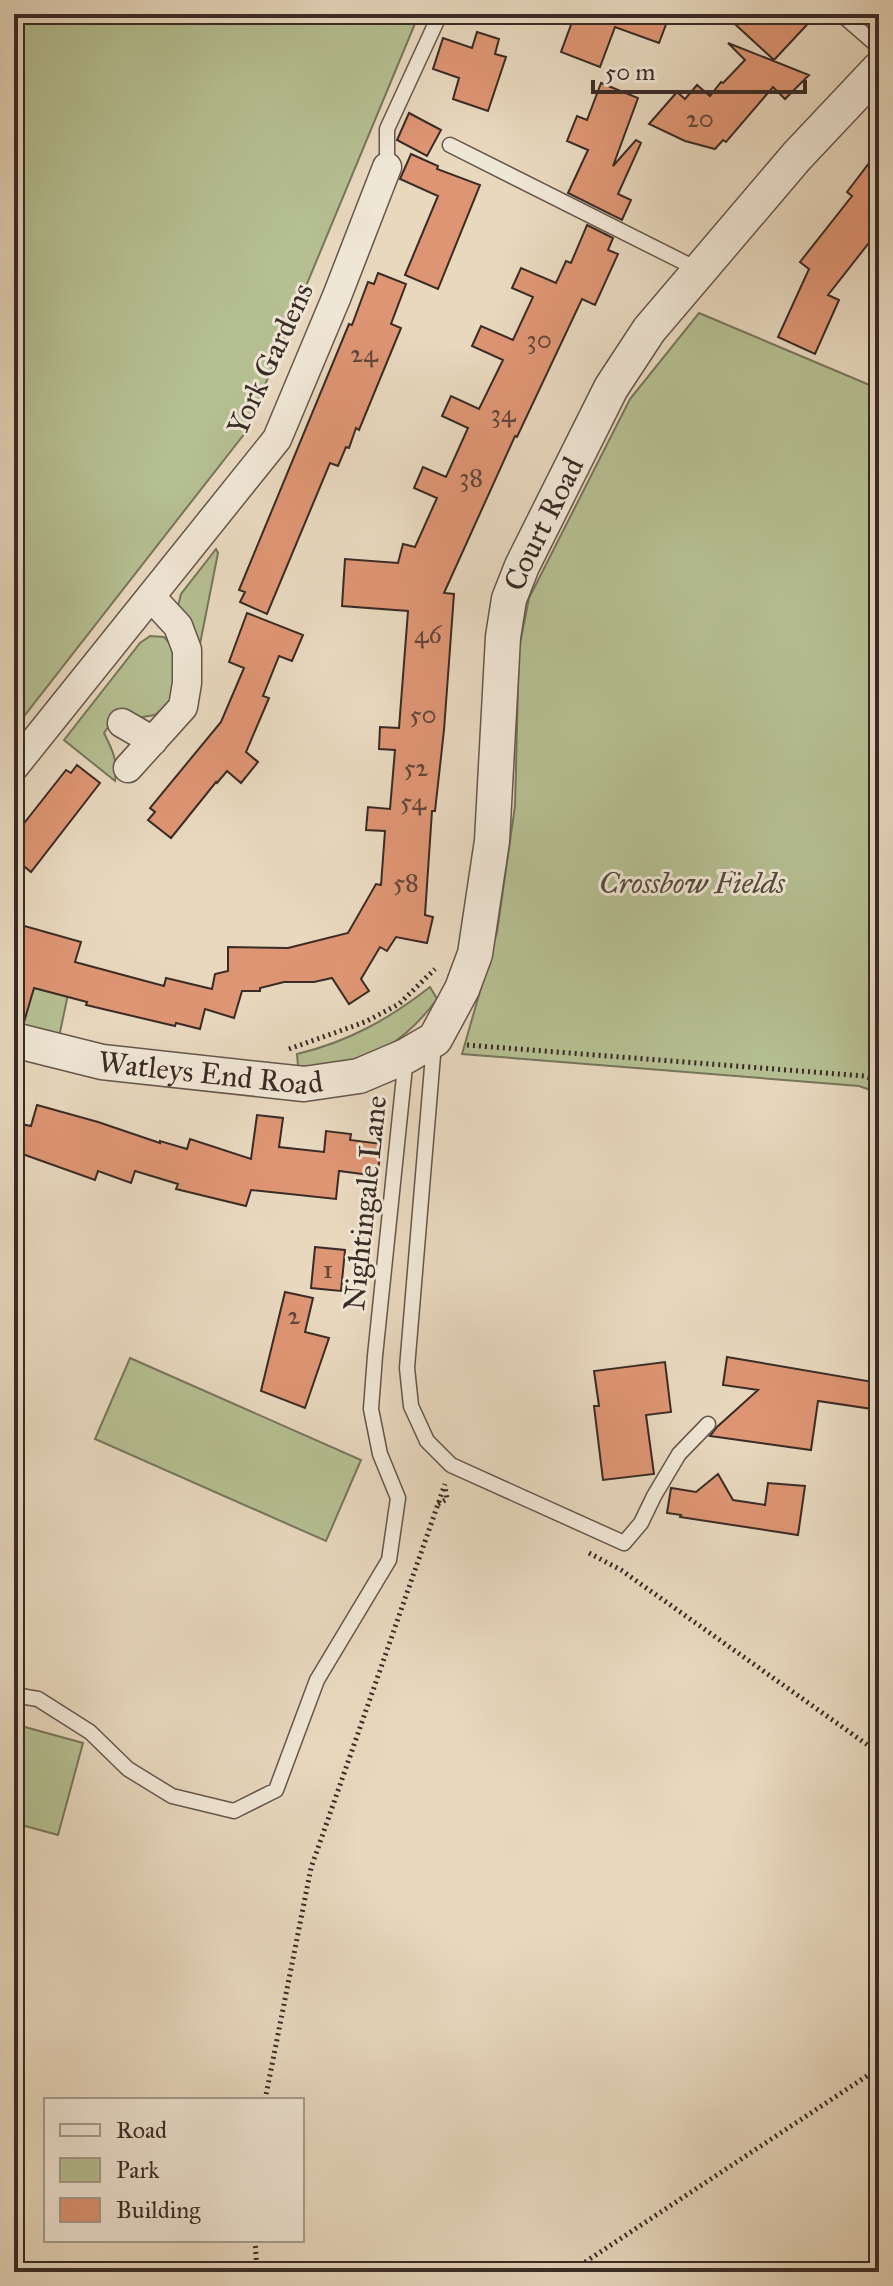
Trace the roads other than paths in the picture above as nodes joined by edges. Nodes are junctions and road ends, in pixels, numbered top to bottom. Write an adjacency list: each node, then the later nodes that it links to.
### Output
1 (440, 14): 6 (lane)
2 (841, 14): 3 (lane)
3 (879, 47)
4 (876, 79): 7 (street, Court Road)
5 (450, 145): 7 (lane)
6 (387, 167): 8 (street, York Gardens)
7 (700, 271): 14 (street, Court Road)
8 (151, 597): 10 (street); 11 (street, York Gardens)
9 (122, 723): 10 (street)
10 (153, 741): 12 (street)
11 (14, 767)
12 (128, 768)
13 (14, 1040): 14 (street, Watleys End Road)
14 (420, 1048): 15 (lane); 16 (lane, Nightingale Lane)
15 (708, 1424)
16 (14, 1695)

